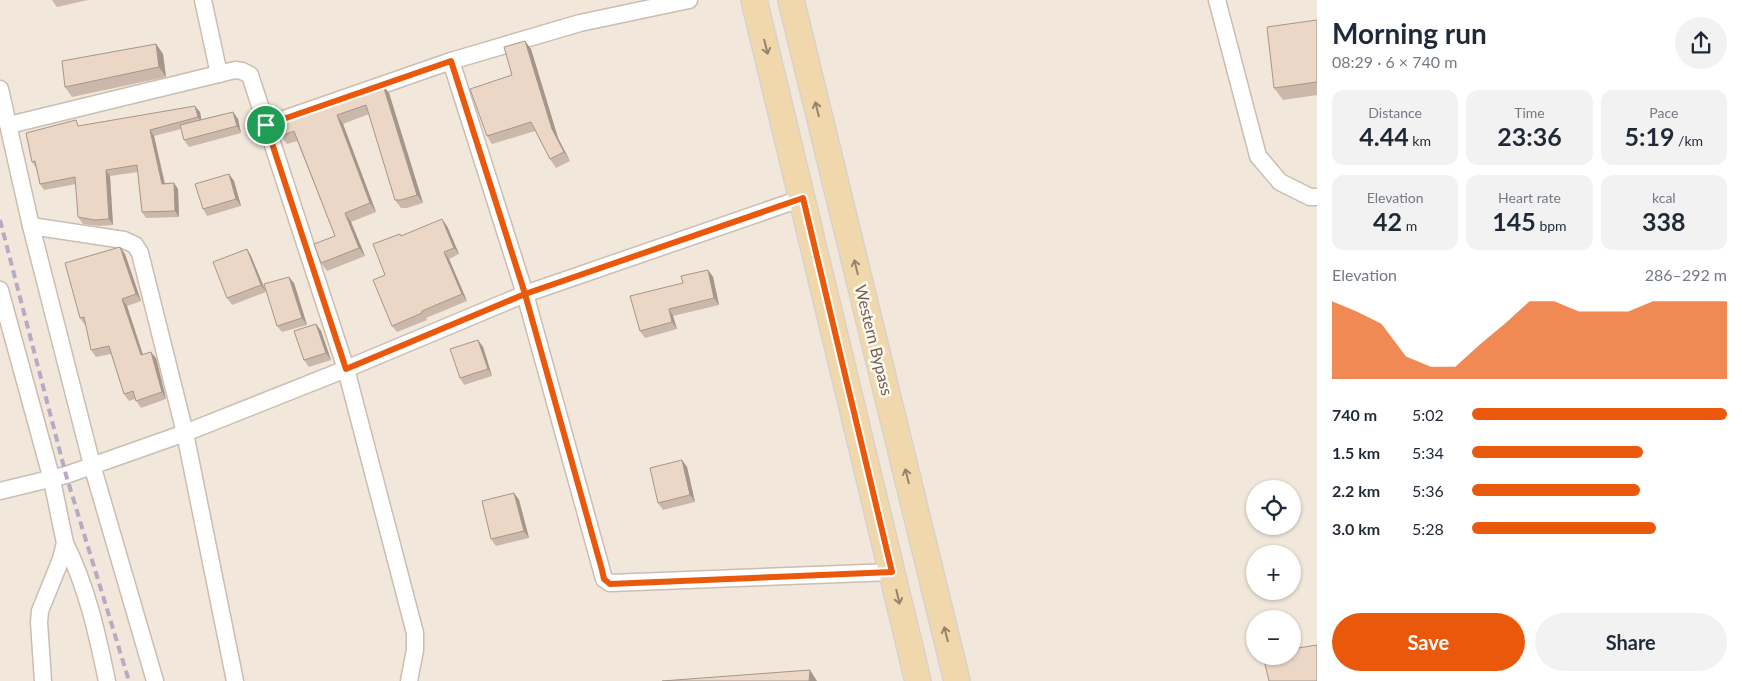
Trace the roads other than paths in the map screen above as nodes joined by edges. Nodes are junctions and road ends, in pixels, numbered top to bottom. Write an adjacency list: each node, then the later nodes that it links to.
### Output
1 (203, 0): 7 (street)
2 (689, 0): 6 (street)
3 (754, 0): 12 (main road, one-way to 12)
4 (791, 0): 30 (main road, Western Bypass, one-way to 4)
5 (1217, 0): 11 (street)
6 (451, 61): 10 (street); 15 (street)
7 (219, 74): 9 (street); 10 (street)
8 (0, 89): 9 (street)
9 (9, 125): 13 (street)
10 (266, 125): 17 (street)
11 (1317, 197)
12 (803, 198): 15 (street); 23 (main road)
13 (31, 226): 18 (street); 19 (street)
14 (0, 290): 16 (street)
15 (525, 294): 17 (street); 23 (street)
16 (2, 308): 20 (street)
17 (346, 369): 18 (street); 28 (street)
18 (185, 433): 19 (street); 27 (street)
19 (92, 465): 20 (street); 26 (street)
20 (52, 480): 21 (street); 22 (street)
21 (0, 491)
22 (65, 543): 24 (street); 25 (street)
23 (892, 572): 29 (main road, one-way to 29)
24 (43, 681)
25 (107, 681)
26 (155, 681)
27 (236, 681)
28 (409, 681)
29 (918, 681)
30 (957, 681)

